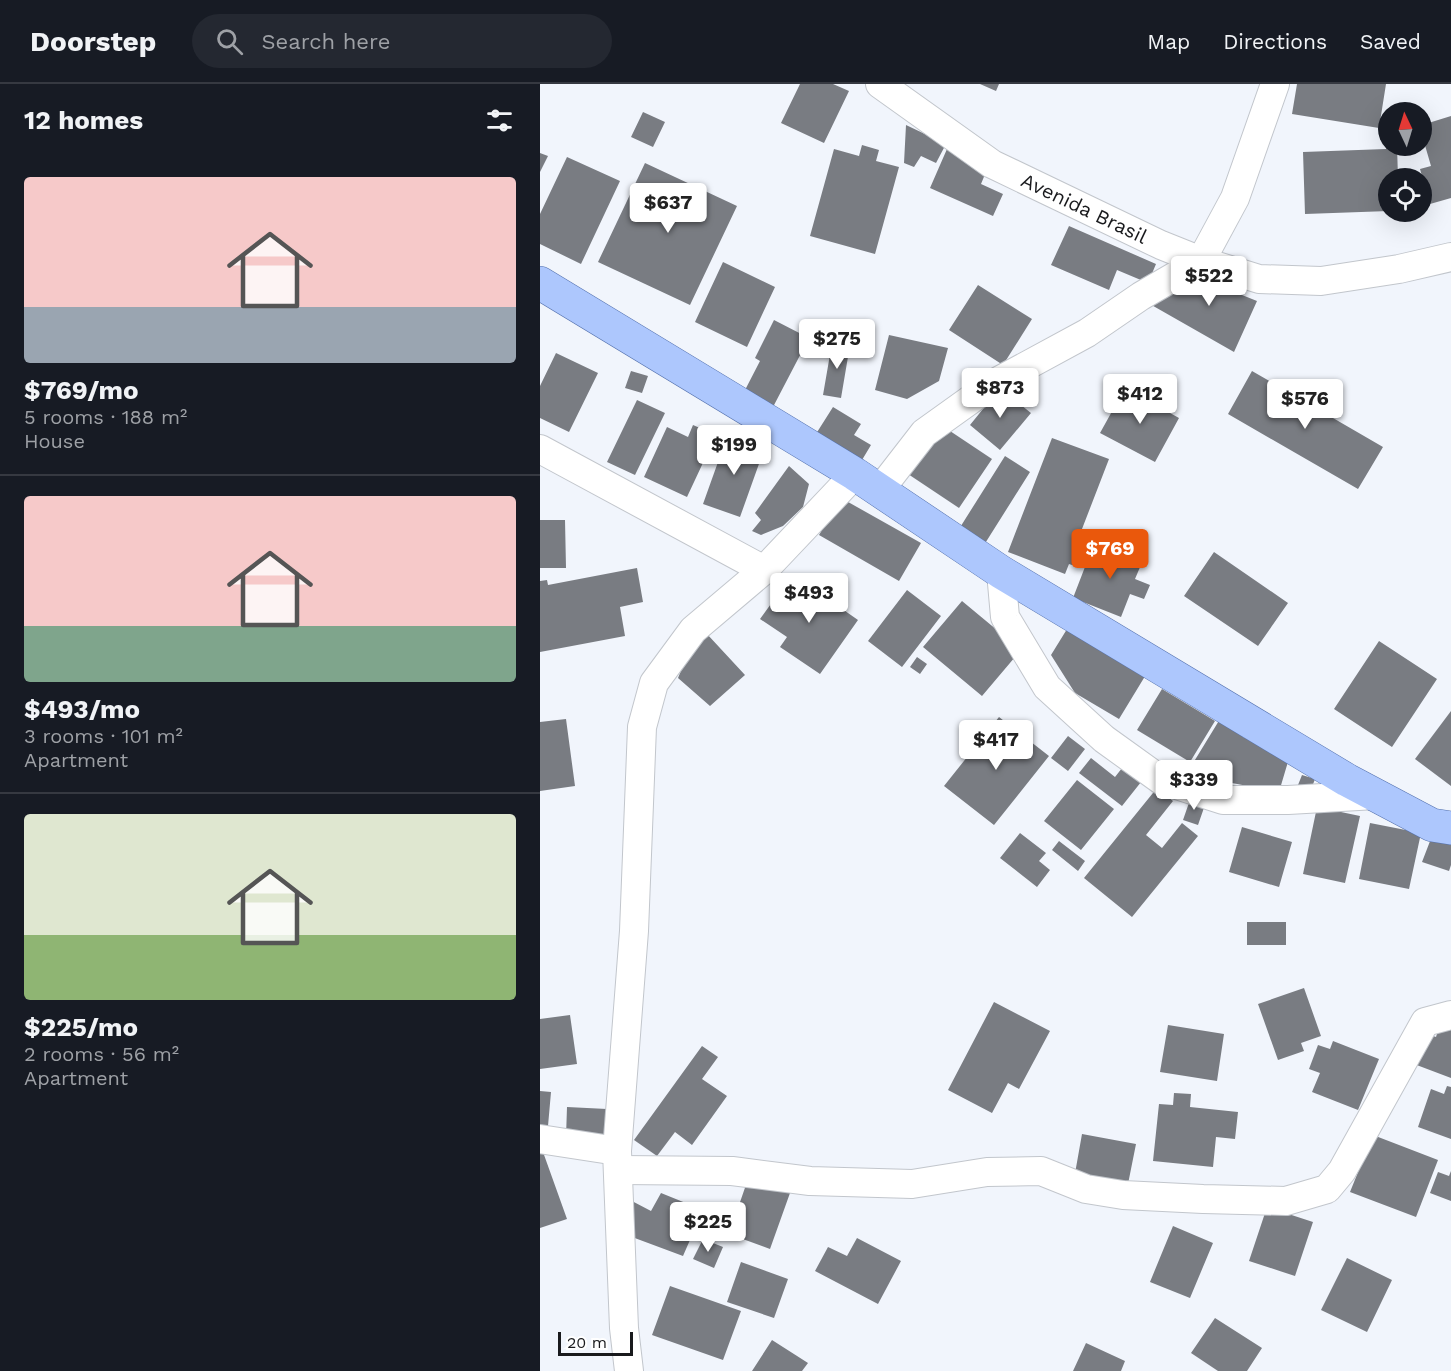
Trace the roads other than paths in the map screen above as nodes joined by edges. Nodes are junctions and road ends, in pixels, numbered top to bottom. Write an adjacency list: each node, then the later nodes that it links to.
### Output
1 (880, 84): 4 (street, Avenida Brasil)
2 (1275, 84): 4 (street)
3 (1451, 257): 4 (street, Avenida Brasil)
4 (1201, 261): 7 (street)
5 (540, 283): 7 (main road)
6 (540, 449): 8 (street)
7 (867, 482): 8 (street); 9 (main road)
8 (764, 570): 14 (street)
9 (1001, 572): 10 (main road); 10 (street)
10 (1376, 795): 11 (main road)
11 (1451, 828)
12 (1451, 1015): 14 (street)
13 (540, 1139): 14 (street)
14 (618, 1160): 15 (street)
15 (629, 1371)

